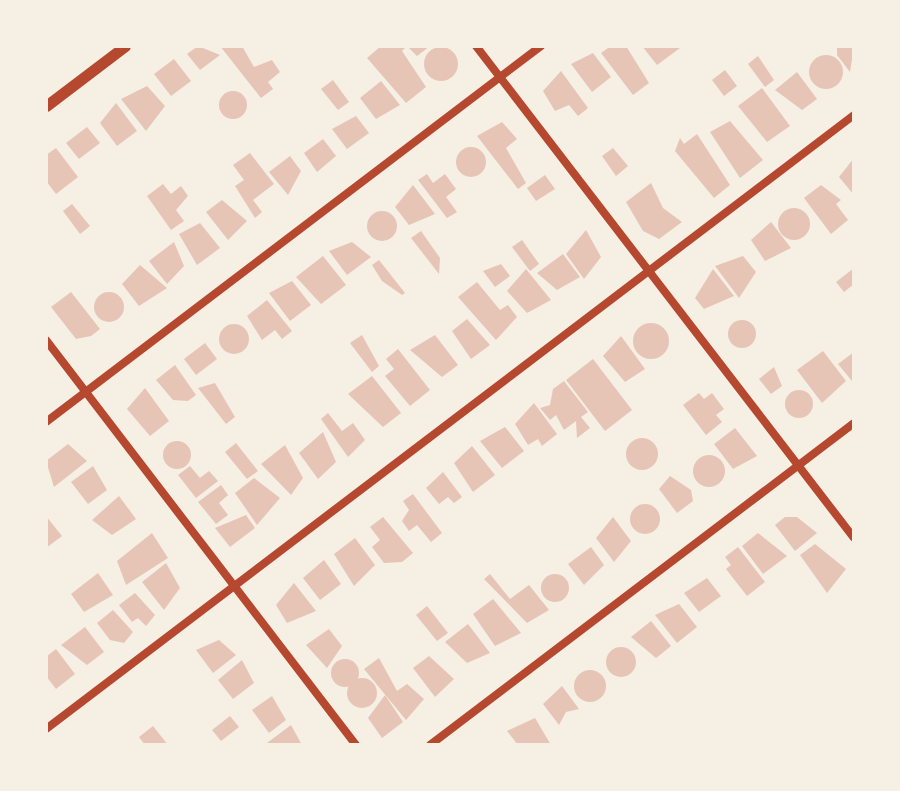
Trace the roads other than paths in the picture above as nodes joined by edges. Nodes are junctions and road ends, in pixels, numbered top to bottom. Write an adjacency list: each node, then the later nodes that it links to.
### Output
1 (125, 46): 5 (main road)
2 (476, 46): 4 (street)
3 (541, 46): 4 (street)
4 (500, 77): 7 (street); 9 (street)
5 (46, 106)
6 (854, 115): 7 (street)
7 (648, 271): 12 (street); 14 (street)
8 (46, 340): 9 (street)
9 (85, 392): 10 (street); 14 (street)
10 (46, 422)
11 (854, 423): 12 (street)
12 (798, 466): 13 (street); 17 (street)
13 (854, 538)
14 (233, 586): 15 (street); 16 (street)
15 (46, 729)
16 (356, 745)
17 (430, 745)

